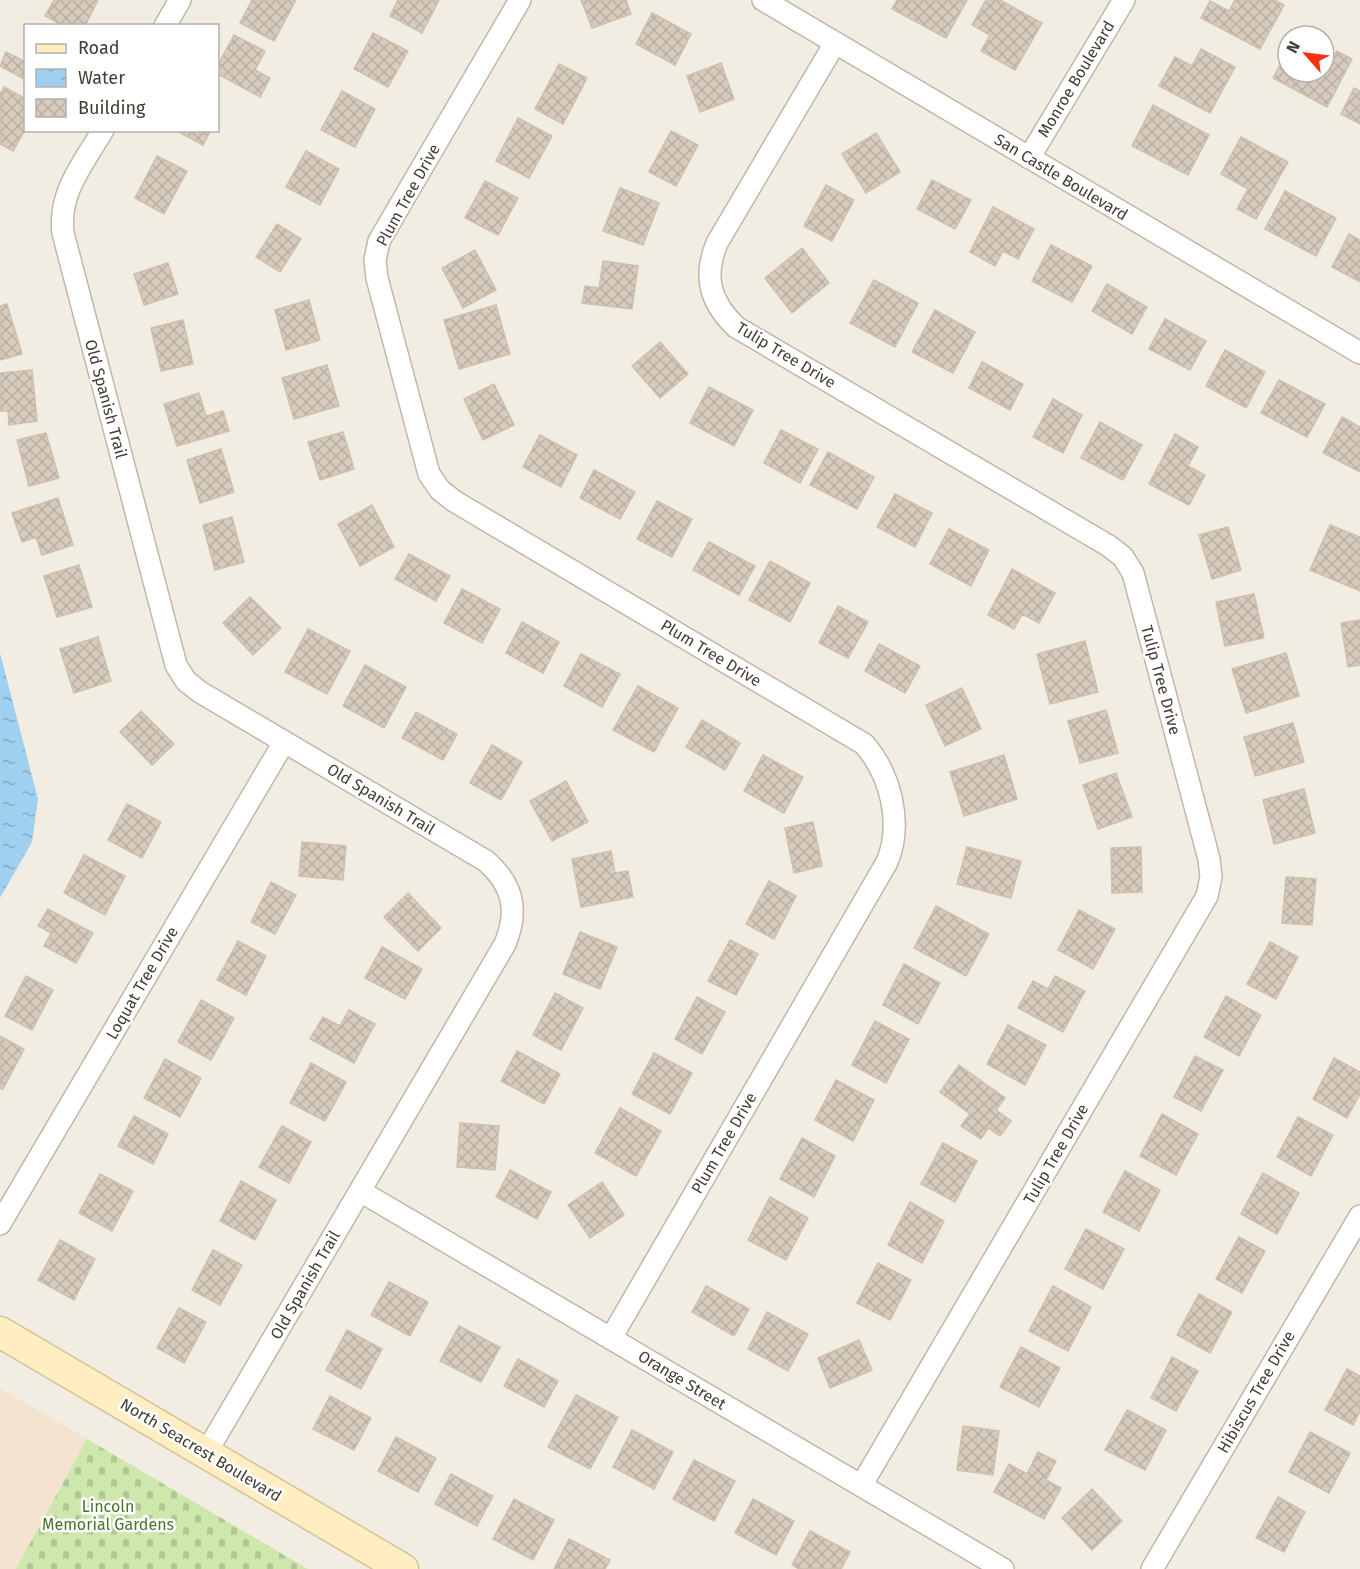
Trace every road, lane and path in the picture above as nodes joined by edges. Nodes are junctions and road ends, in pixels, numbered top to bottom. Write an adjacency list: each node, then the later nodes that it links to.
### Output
1 (180, 0): 5 (street)
2 (520, 0): 15 (street, Plum Tree Drive)
3 (763, 0): 6 (street, San Castle Boulevard)
4 (1124, 0): 8 (street, Monroe Boulevard)
5 (166, 24)
6 (835, 43): 8 (street, San Castle Boulevard); 17 (street, Tulip Tree Drive)
7 (102, 132): 10 (street, Old Spanish Trail)
8 (1029, 158): 9 (street, San Castle Boulevard)
9 (1360, 353)
10 (284, 742): 11 (street, Old Spanish Trail); 13 (street, Loquat Tree Drive)
11 (360, 1191): 15 (street, Orange Street); 16 (street, Old Spanish Trail)
12 (1360, 1216): 20 (street, Hibiscus Tree Drive)
13 (0, 1224)
14 (0, 1332): 16 (street, North Seacrest Boulevard)
15 (611, 1338): 17 (street, Orange Street)
16 (206, 1453): 18 (street, North Seacrest Boulevard)
17 (861, 1486): 19 (street, Orange Street)
18 (403, 1569)
19 (1003, 1569)
20 (1152, 1569)

